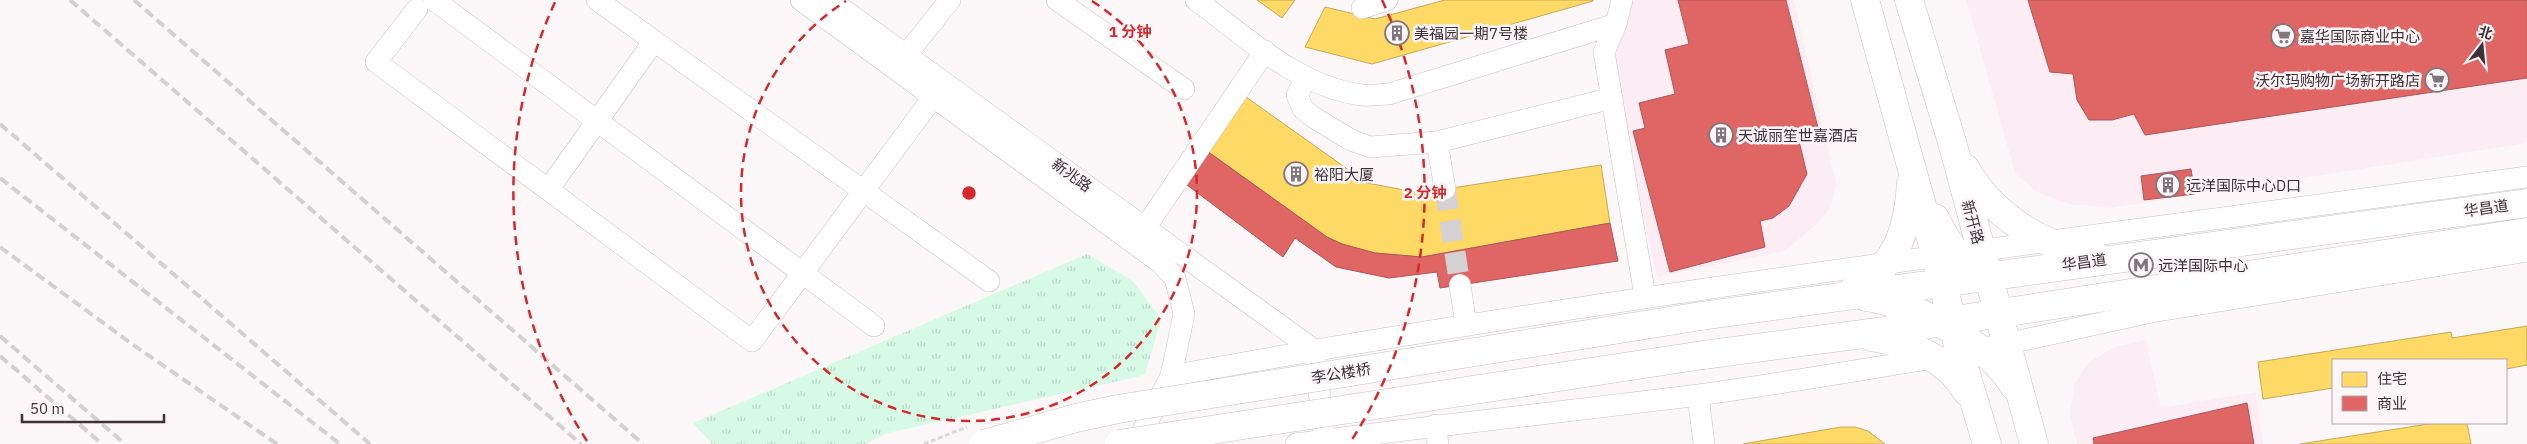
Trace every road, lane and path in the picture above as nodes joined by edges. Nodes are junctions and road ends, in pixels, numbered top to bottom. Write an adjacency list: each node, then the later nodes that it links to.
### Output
1 (597, 0): 14 (street)
2 (801, 0): 19 (street, 新兆路)
3 (830, 0): 16 (street, 新兆路)
4 (950, 0): 16 (street)
5 (1057, 0): 18 (street)
6 (1196, 0): 15 (street)
7 (1387, 0): 12 (street)
8 (1622, 0): 13 (street)
9 (1865, 0): 24 (main road)
10 (1909, 0): 23 (main road)
11 (420, 2): 21 (street); 27 (street)
12 (1358, 3)
13 (1616, 24): 17 (street); 20 (street)
14 (654, 41): 21 (street); 28 (street)
15 (1265, 51): 17 (street); 30 (street)
16 (906, 55): 30 (street, 新兆路)
17 (1306, 78): 22 (street)
18 (1184, 89)
19 (934, 96): 28 (street); 52 (street, 新兆路)
20 (1612, 98): 22 (street); 42 (street)
21 (598, 121): 27 (street); 37 (street)
22 (1437, 142): 26 (street)
23 (1952, 142): 32 (main road); 36 (main road)
24 (1909, 158): 35 (main road); 36 (main road)
25 (2527, 177): 32 (street)
26 (1445, 189)
27 (548, 190): 37 (street)
28 (865, 192): 37 (street); 38 (street)
29 (2527, 203): 34 (main road, 华昌道)
30 (1145, 228): 51 (street, 新兆路)
31 (2527, 232): 40 (main road, 华昌道)
32 (2051, 242): 34 (main road); 36 (street)
33 (2527, 251): 50 (street)
34 (2114, 258): 36 (main road, 华昌道)
35 (1889, 261): 36 (street); 41 (main road); 42 (street)
36 (1952, 263): 40 (main road); 41 (main road, 华昌道); 43 (main road); 44 (main road); 49 (main road)
37 (804, 272): 46 (street)
38 (989, 281)
39 (1460, 285): 47 (street)
40 (2120, 293): 44 (main road, 华昌道)
41 (1848, 294): 43 (main road); 45 (main road, 华昌道)
42 (1645, 296): 47 (street)
43 (1906, 308): 48 (main road); 49 (main road)
44 (1998, 313): 49 (main road, 华昌道); 50 (main road)
45 (1701, 316): 57 (main road, 李公楼桥, bridge)
46 (874, 326)
47 (1466, 326): 51 (street)
48 (1855, 334): 49 (main road, 华昌道); 58 (main road, 华昌道, bridge)
49 (1953, 340): 50 (street); 53 (street); 54 (main road); 62 (main road)
50 (2006, 344): 54 (main road)
51 (1314, 350): 52 (street); 56 (street)
52 (1171, 376): 59 (street, 新兆路)
53 (1698, 395): 55 (street); 61 (street)
54 (2024, 405): 63 (main road)
55 (1436, 434): 56 (street)
56 (1324, 440): 60 (street)
57 (984, 444)
58 (1118, 444)
59 (1136, 444)
60 (1296, 444)
61 (1704, 444)
62 (1987, 444)
63 (2034, 444)

